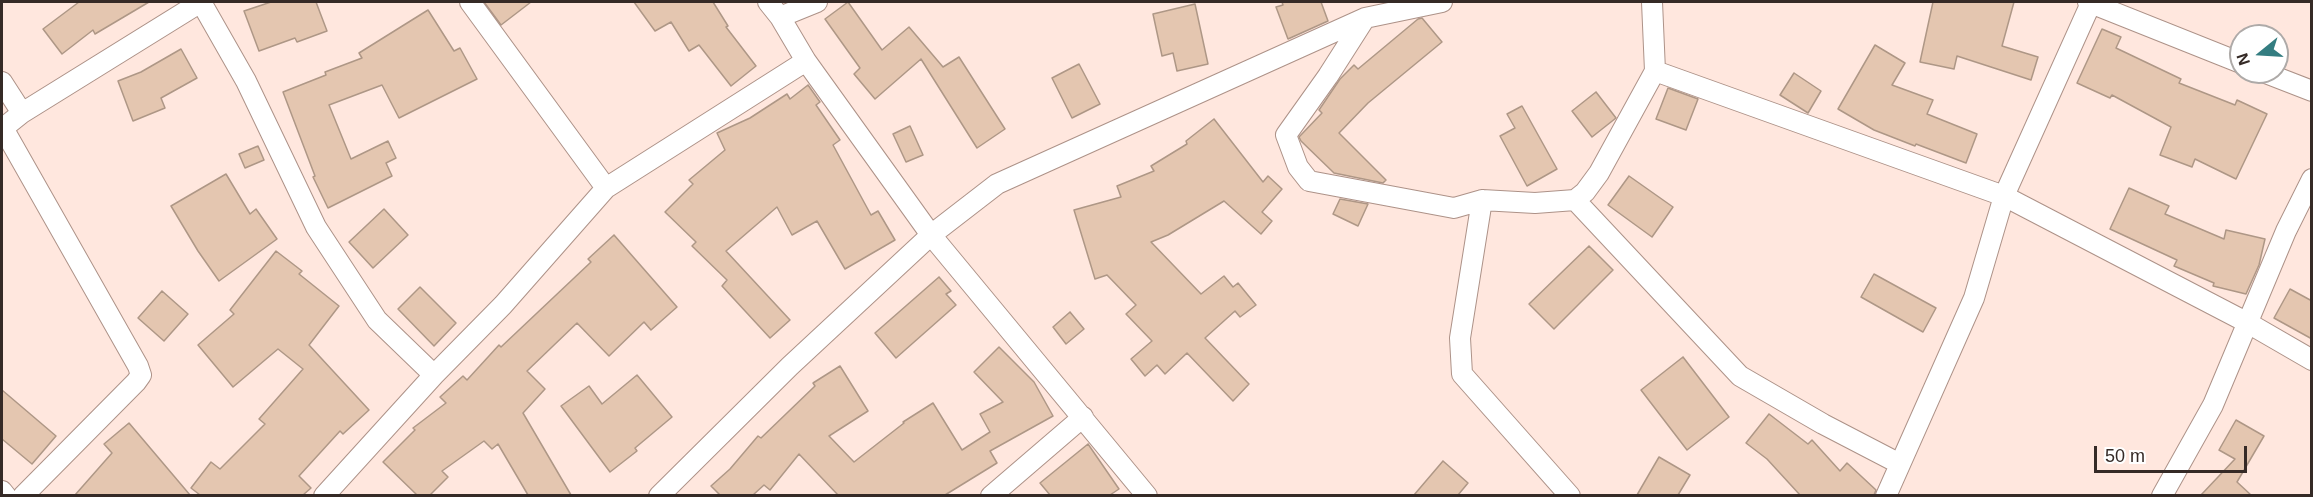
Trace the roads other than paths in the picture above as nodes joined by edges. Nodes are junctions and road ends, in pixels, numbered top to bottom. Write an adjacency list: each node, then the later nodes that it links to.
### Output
1 (201, 2): 16 (street); 26 (street)
2 (470, 2): 19 (street)
3 (768, 2): 8 (street)
4 (816, 2): 8 (street)
5 (1442, 2): 9 (street)
6 (1652, 2): 12 (street)
7 (2090, 2): 10 (street); 20 (street)
8 (780, 17): 11 (street)
9 (1365, 18): 21 (street); 23 (street)
10 (2229, 58)
11 (806, 61): 19 (street); 23 (street)
12 (1655, 70): 20 (street); 22 (street)
13 (2, 82): 16 (street)
14 (2289, 82): 15 (street)
15 (2312, 91)
16 (22, 113): 17 (street)
17 (2, 129): 32 (street)
18 (2312, 179): 24 (street)
19 (606, 188): 26 (street)
20 (2004, 196): 24 (street); 28 (street)
21 (1482, 200): 22 (street); 37 (street)
22 (1575, 200): 28 (street)
23 (931, 235): 27 (street); 34 (street)
24 (2248, 323): 25 (street); 38 (street)
25 (2312, 360)
26 (434, 375): 33 (street)
27 (1083, 417): 35 (street); 36 (street)
28 (1900, 464): 30 (street)
29 (2, 491): 31 (street)
30 (1890, 494)
31 (6, 495)
32 (23, 495)
33 (324, 495)
34 (659, 495)
35 (991, 495)
36 (1147, 495)
37 (1570, 495)
38 (2162, 495)

